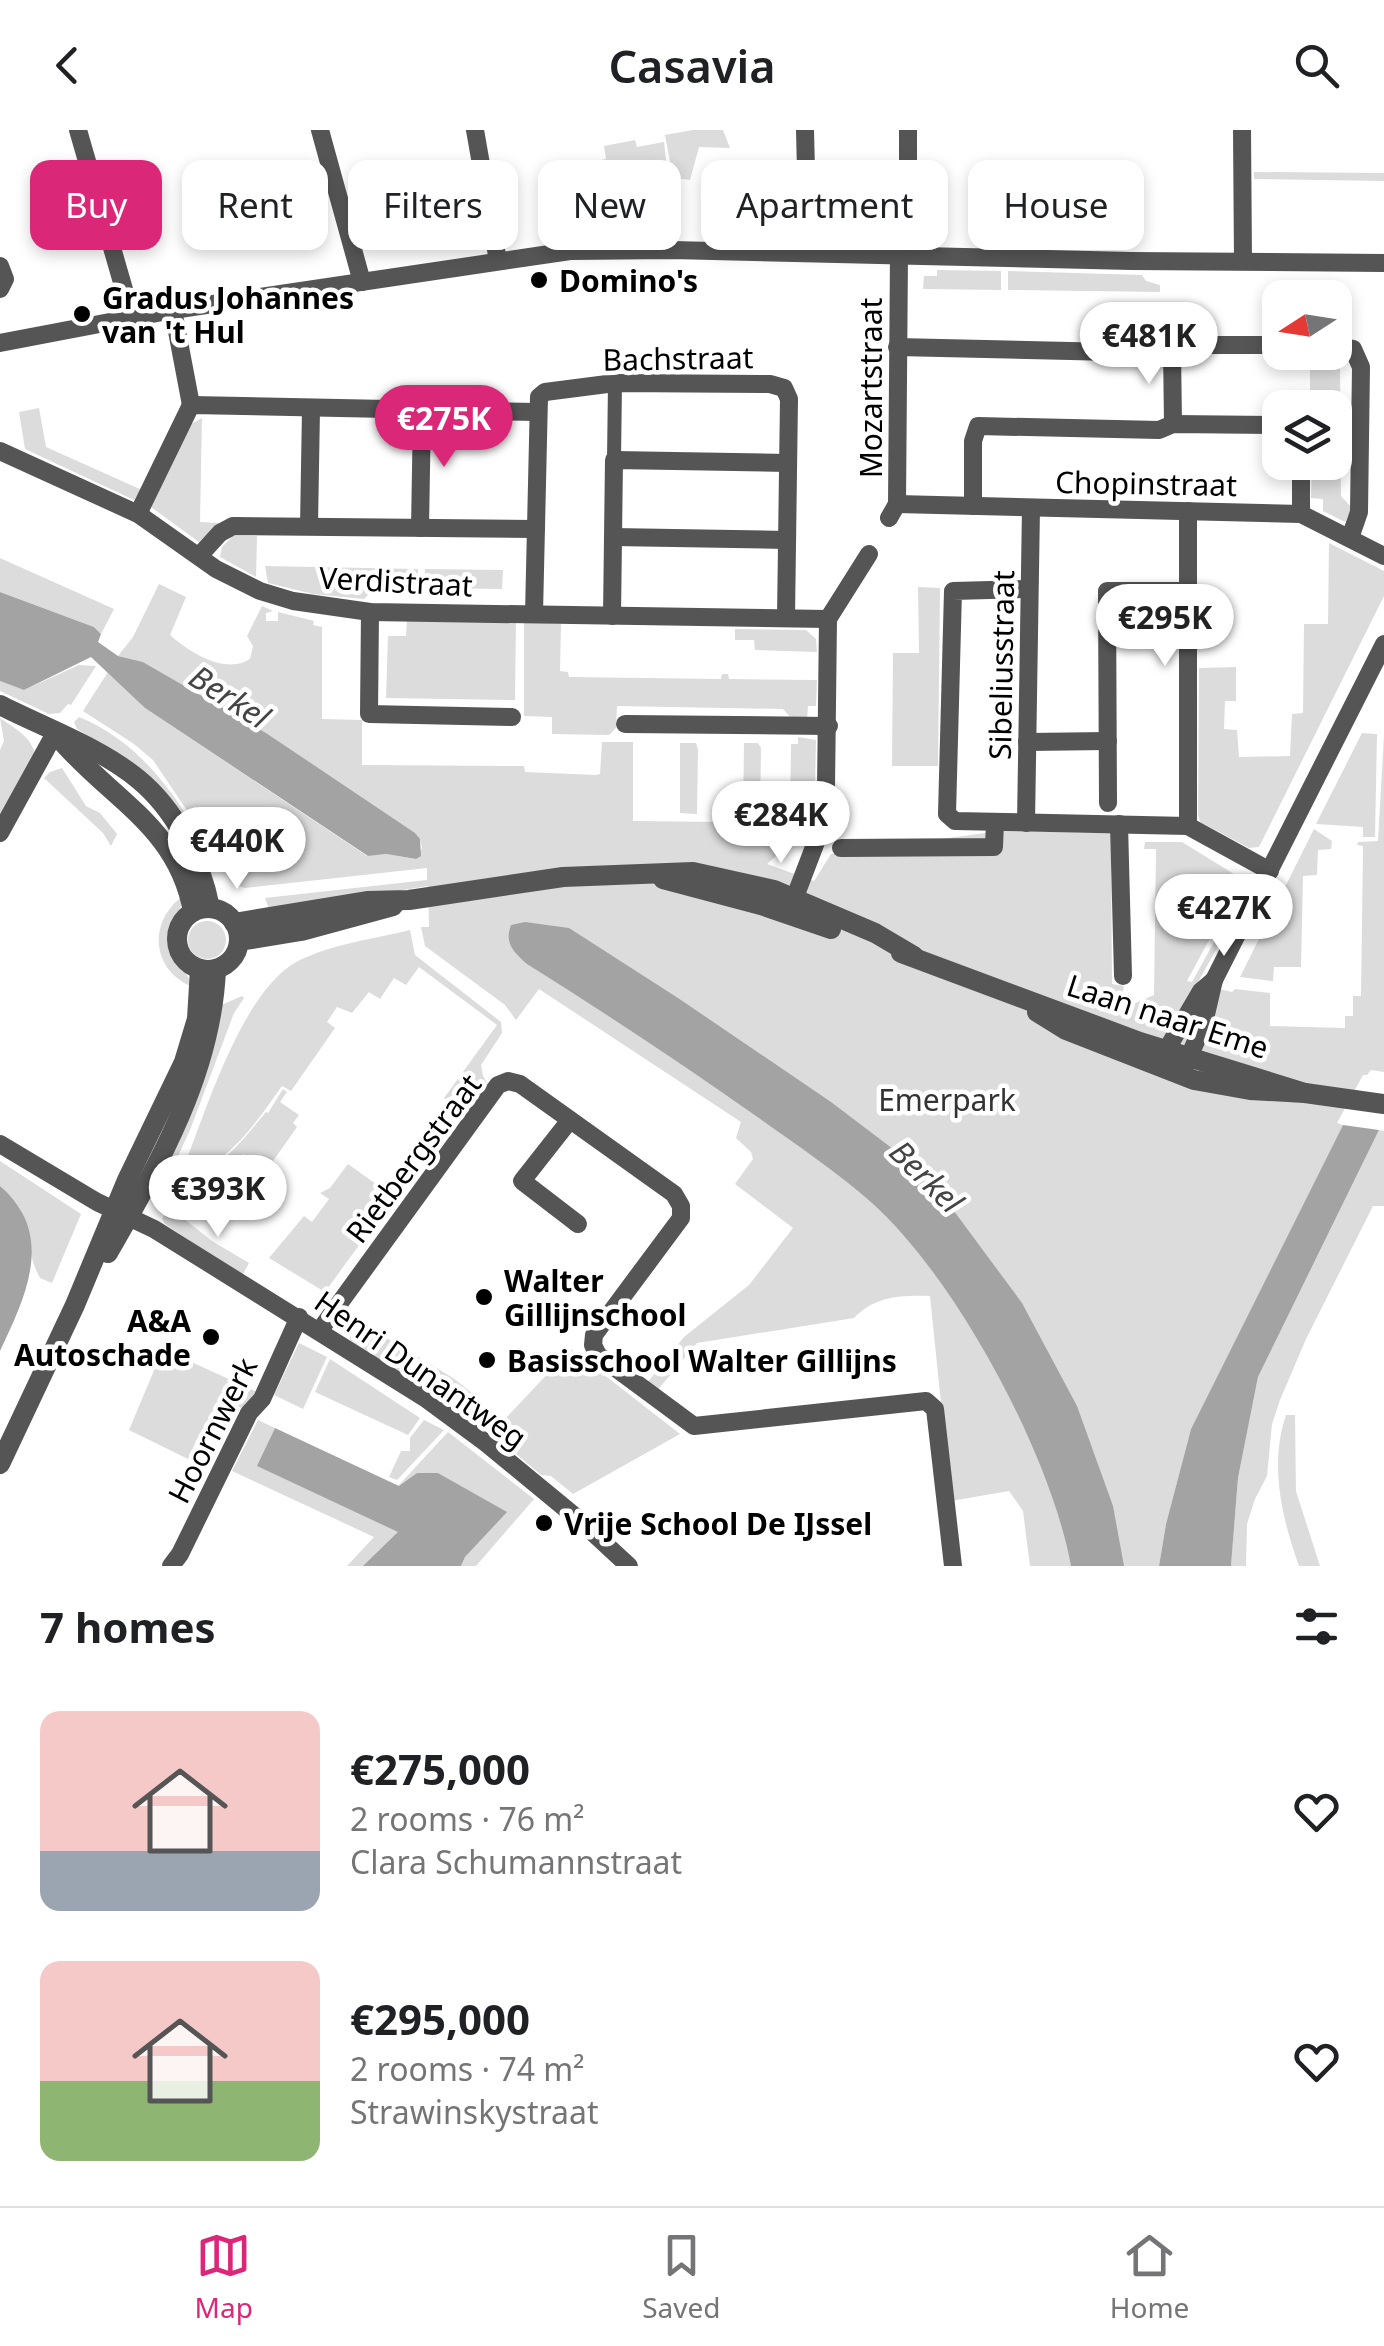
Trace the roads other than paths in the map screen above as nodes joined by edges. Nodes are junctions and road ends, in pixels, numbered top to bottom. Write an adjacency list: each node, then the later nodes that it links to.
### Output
1 (78, 130): 19 (street)
2 (320, 130): 16 (street)
3 (474, 130): 12 (street)
4 (805, 130): 11 (street)
5 (908, 130): 7 (street)
6 (1242, 130): 13 (street)
7 (908, 160)
8 (872, 250): 11 (street)
9 (904, 250): 22 (street, Mozartstraat)
10 (948, 250): 13 (street)
11 (808, 254): 12 (street)
12 (498, 261): 16 (street)
13 (1243, 261): 14 (street)
14 (1384, 263)
15 (0, 266): 17 (street)
16 (362, 282): 18 (street)
17 (0, 289)
18 (173, 310): 19 (street); 26 (street)
19 (132, 317): 20 (street)
20 (1, 337)
21 (1262, 345): 23 (street)
22 (898, 347): 23 (street); 38 (street, Mozartstraat)
23 (1172, 349): 30 (street)
24 (1352, 349): 46 (street)
25 (615, 384): 29 (street, Bachstraat); 33 (street); 34 (street, Bachstraat)
26 (190, 405): 27 (street); 40 (street)
27 (311, 409): 28 (street); 42 (street)
28 (422, 411): 29 (street); 43 (street)
29 (537, 412): 44 (street)
30 (1173, 424): 31 (street); 36 (street)
31 (1262, 425)
32 (0, 451): 40 (street, Verdistraat)
33 (614, 460): 34 (street); 45 (street)
34 (788, 463): 47 (street, Bachstraat)
35 (1301, 480): 41 (street)
36 (973, 506): 37 (street, Chopinstraat); 38 (street, Chopinstraat)
37 (1031, 508): 39 (street, Chopinstraat); 51 (street, Sibeliusstraat)
38 (893, 511)
39 (1188, 511): 41 (street, Chopinstraat); 52 (street)
40 (138, 514): 49 (street, Verdistraat)
41 (1301, 514): 46 (street, Chopinstraat)
42 (308, 526): 43 (street); 49 (street)
43 (420, 528): 44 (street)
44 (536, 529): 54 (street)
45 (614, 537): 47 (street); 55 (street)
46 (1350, 538): 50 (street, Chopinstraat)
47 (787, 540): 56 (street, Bachstraat)
48 (869, 554): 57 (street)
49 (199, 556): 53 (street, Verdistraat)
50 (1384, 556)
51 (1030, 590): 65 (street, Sibeliusstraat); 67 (street)
52 (1190, 591): 64 (street); 70 (street)
53 (370, 612): 54 (street, Verdistraat); 60 (street)
54 (534, 614): 55 (street, Verdistraat)
55 (612, 616): 56 (street, Verdistraat)
56 (786, 618): 57 (street, Verdistraat)
57 (828, 619): 62 (street)
58 (1384, 644): 73 (street)
59 (0, 705): 63 (street)
60 (512, 717)
61 (624, 724): 62 (street)
62 (829, 726): 74 (street)
63 (54, 733): 71 (street); 75 (street)
64 (1108, 741): 65 (street); 66 (street)
65 (1028, 742): 68 (street, Sibeliusstraat)
66 (1108, 803)
67 (995, 822): 68 (street); 72 (street)
68 (1026, 823): 69 (street)
69 (1118, 824): 70 (street); 78 (street)
70 (1188, 826): 73 (street)
71 (0, 833)
72 (841, 848)
73 (1270, 871): 79 (street)
74 (792, 906): 76 (street, Laan naar Eme); 80 (street, Laan naar Eme)
75 (201, 910): 76 (street); 77 (street)
76 (236, 932): 77 (street)
77 (208, 969): 85 (street); 85 (street)
78 (1123, 976)
79 (1214, 980): 80 (street); 81 (street)
80 (1162, 1058): 81 (street, Laan naar Eme)
81 (1185, 1066): 82 (street, Laan naar Eme)
82 (1384, 1104)
83 (570, 1120): 86 (street); 88 (street, Rietbergstraat); 92 (street, Rietbergstraat)
84 (0, 1144): 85 (street, Henri Dunantweg)
85 (121, 1214): 87 (street, Henri Dunantweg); 89 (street)
86 (578, 1224)
87 (299, 1317): 88 (street, Henri Dunantweg); 90 (street, Hoornwerk)
88 (320, 1330): 91 (street, Henri Dunantweg)
89 (0, 1464)
90 (171, 1566)
91 (629, 1566)
92 (953, 1566)

